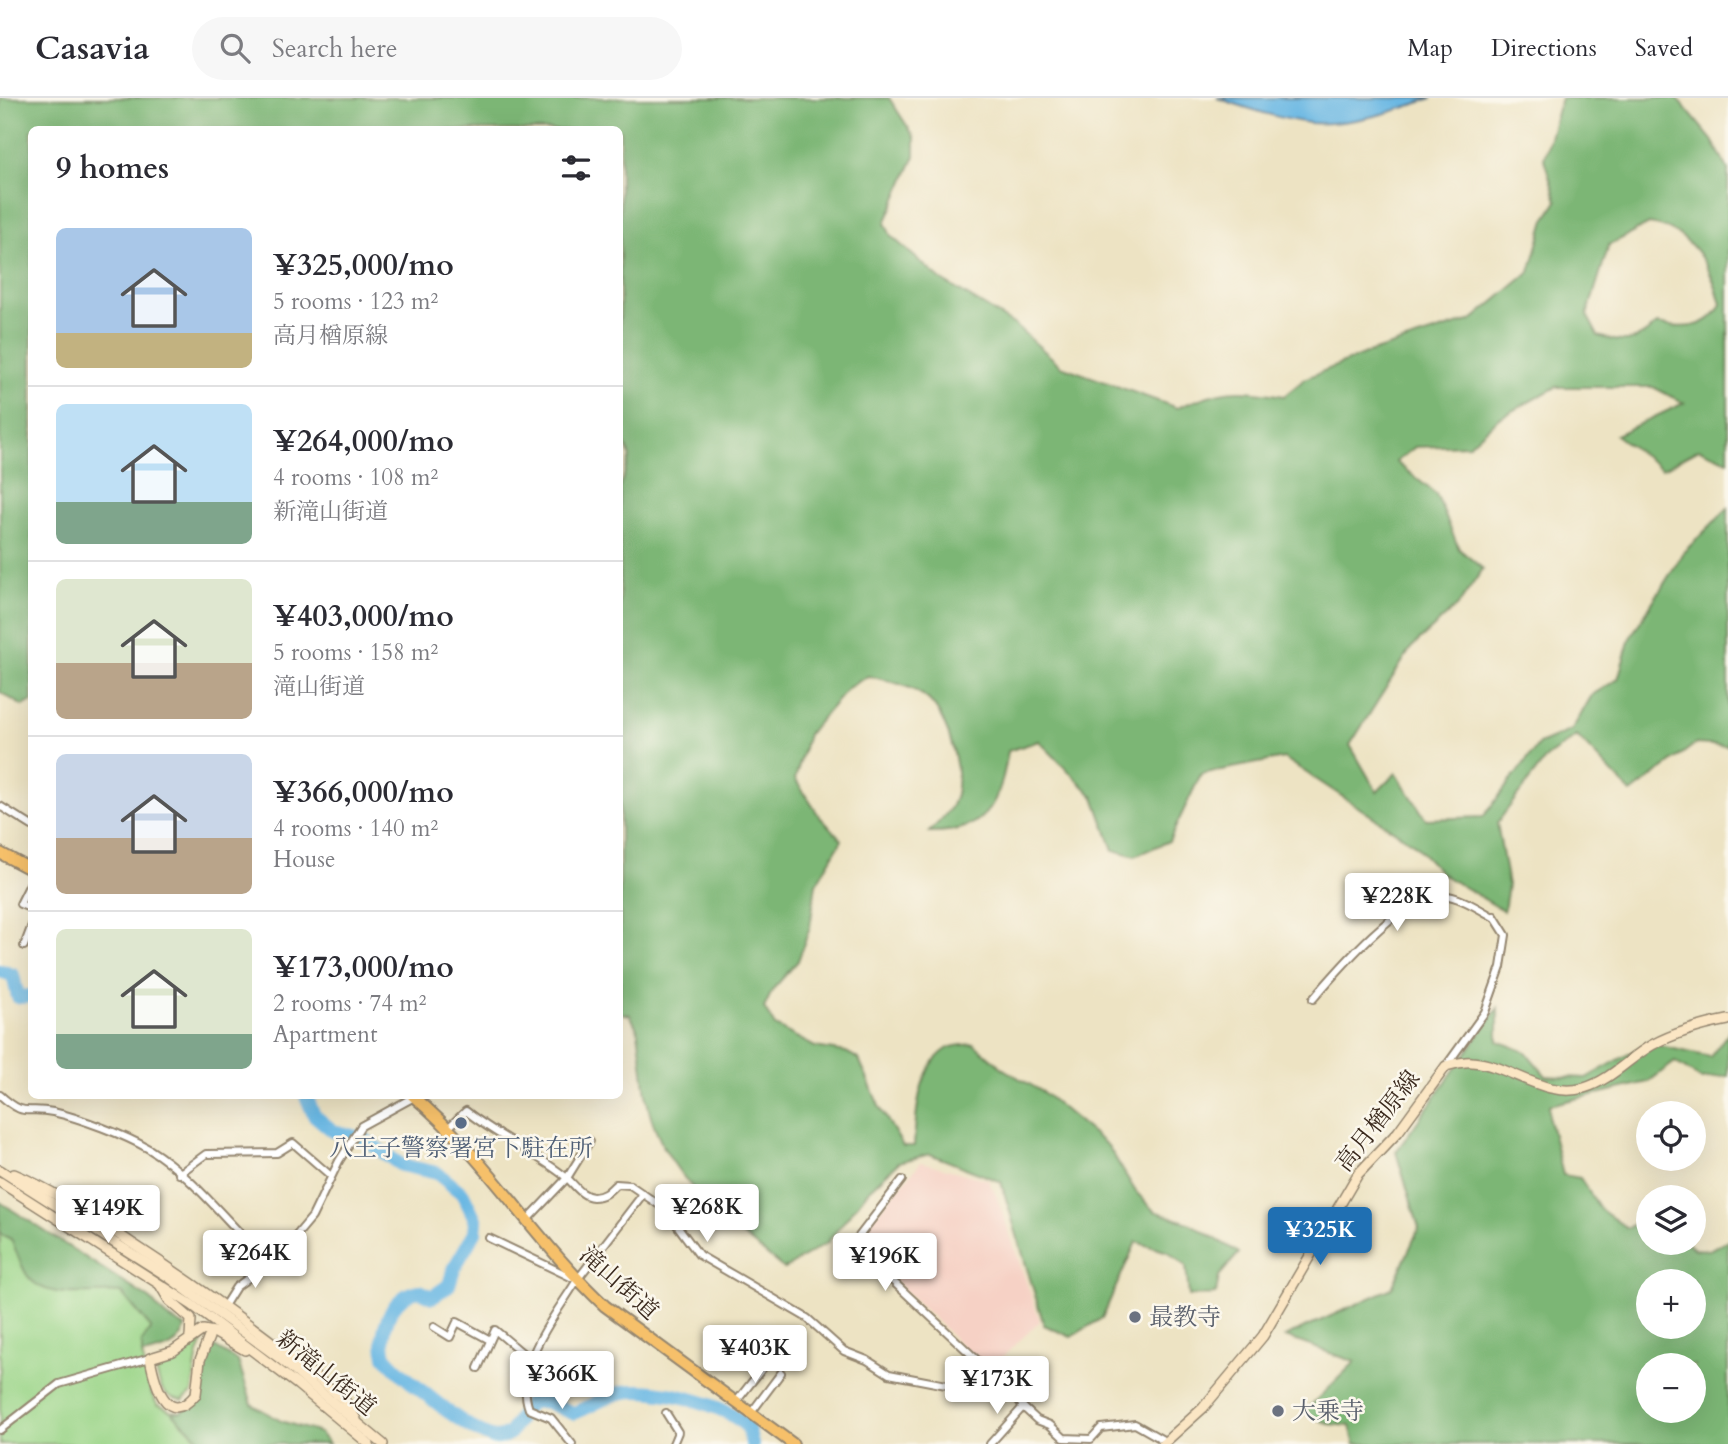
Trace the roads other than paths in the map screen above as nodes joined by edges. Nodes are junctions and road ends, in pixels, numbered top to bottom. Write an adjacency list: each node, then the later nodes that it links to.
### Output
1 (0, 806): 2 (street)
2 (28, 824)
3 (0, 853): 4 (highway)
4 (28, 868)
5 (28, 888): 6 (street)
6 (28, 907)
7 (28, 936): 8 (street)
8 (24, 946)
9 (1313, 999): 11 (street)
10 (1728, 1020): 11 (main road, 高月楢原線)
11 (1446, 1066): 48 (main road, 高月楢原線)
12 (0, 1095): 18 (street)
13 (408, 1099): 19 (street)
14 (417, 1099): 15 (highway, 滝山街道)
15 (449, 1127): 20 (street); 24 (highway, 滝山街道)
16 (590, 1141): 20 (street)
17 (0, 1169): 29 (main road); 45 (main road, 新滝山街道)
18 (179, 1174): 19 (street); 26 (street)
19 (331, 1176): 26 (street)
20 (567, 1178): 23 (street); 24 (street)
21 (902, 1180): 40 (street)
22 (0, 1182): 28 (main road, 新滝山街道)
23 (643, 1194): 27 (street); 40 (street)
24 (527, 1220): 27 (highway, 滝山街道)
25 (489, 1238): 27 (street)
26 (270, 1263): 29 (street)
27 (577, 1280): 36 (street); 41 (highway, 滝山街道)
28 (158, 1282): 31 (main road); 37 (main road, 新滝山街道)
29 (224, 1308): 45 (main road)
30 (435, 1327): 33 (street)
31 (190, 1336): 34 (main road); 37 (main road)
32 (209, 1337): 34 (main road)
33 (490, 1340): 36 (street); 38 (street)
34 (150, 1358): 46 (street)
35 (769, 1360): 41 (street)
36 (532, 1361): 50 (street)
37 (268, 1362): 49 (main road, 新滝山街道)
38 (478, 1368)
39 (781, 1373): 44 (street)
40 (1013, 1389): 42 (street)
41 (736, 1402): 44 (highway, 滝山街道)
42 (1023, 1407): 48 (street); 53 (street)
43 (666, 1413): 51 (street)
44 (751, 1413): 52 (highway, 滝山街道)
45 (358, 1424): 47 (main road, 新滝山街道)
46 (0, 1430)
47 (382, 1443)
48 (1164, 1443)
49 (369, 1444)
50 (572, 1444)
51 (673, 1444)
52 (793, 1444)
53 (990, 1444)

